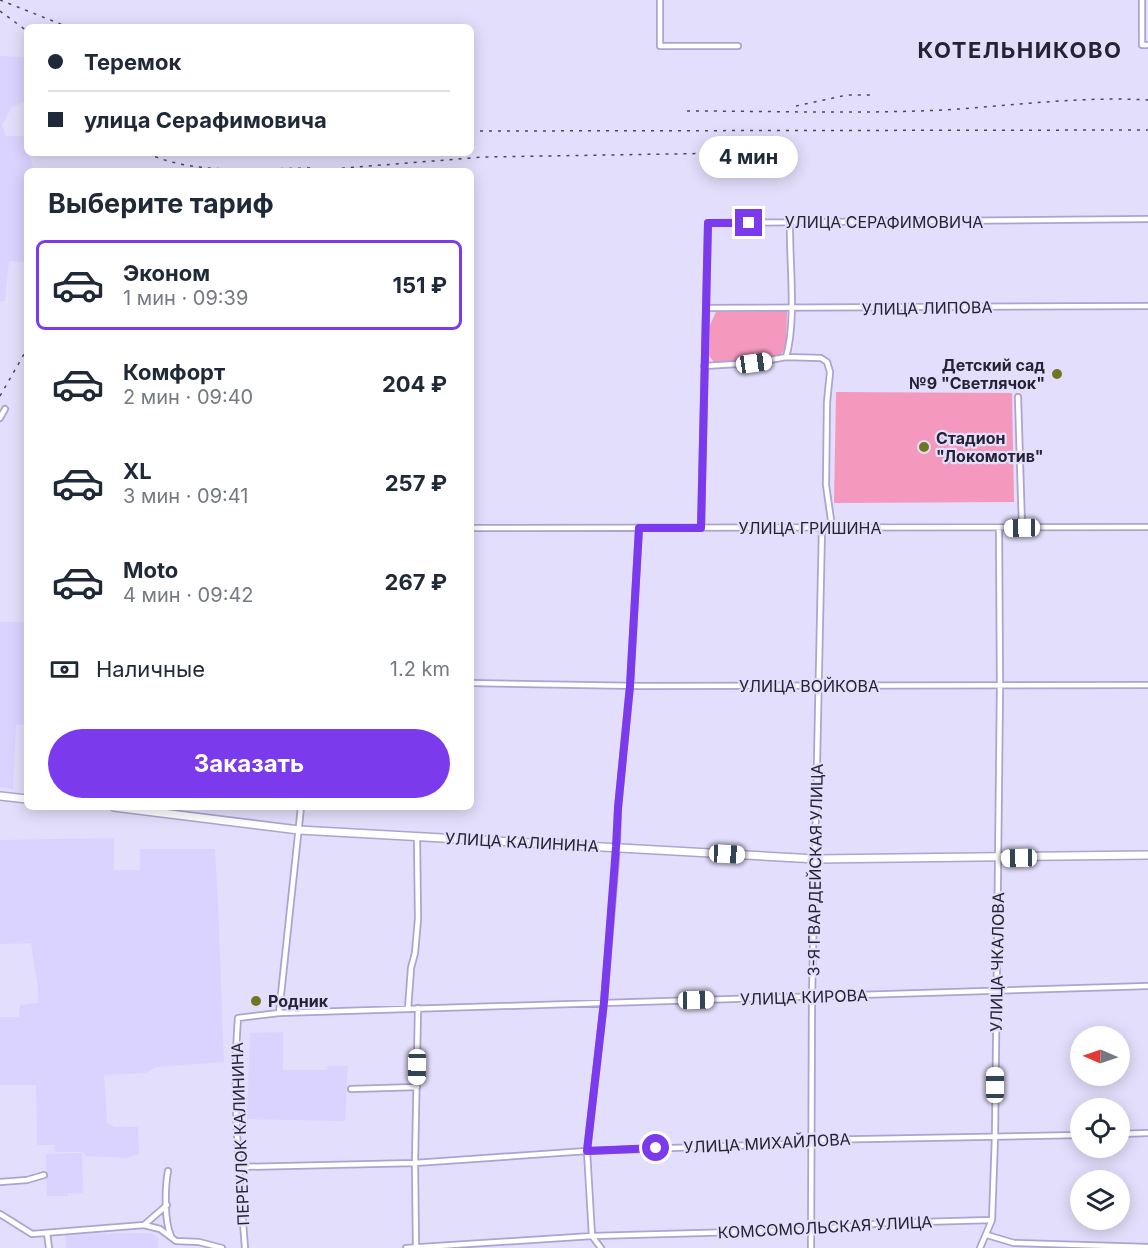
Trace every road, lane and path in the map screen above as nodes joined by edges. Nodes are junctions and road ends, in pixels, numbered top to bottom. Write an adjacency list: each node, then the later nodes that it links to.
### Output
1 (660, 0): 3 (street)
2 (1142, 0): 4 (street)
3 (738, 45)
4 (1145, 45)
5 (1148, 219): 6 (street, УЛИЦА СЕРАФИМОВИЧА)
6 (790, 222): 8 (street); 9 (street, УЛИЦА СЕРАФИМОВИЧА)
7 (1148, 306): 8 (street, УЛИЦА ЛИПОВА)
8 (791, 308): 9 (street, УЛИЦА ЛИПОВА); 10 (street)
9 (706, 309): 11 (street, УЛИЦА СЕРАФИМОВИЧА)
10 (786, 357): 11 (street); 16 (street)
11 (704, 366): 20 (street, УЛИЦА СЕРАФИМОВИЧА)
12 (1018, 397): 21 (street)
13 (5, 409): 14 (street)
14 (0, 418)
15 (822, 527): 16 (street, УЛИЦА ГРИШИНА); 20 (street, УЛИЦА ГРИШИНА); 25 (street, 3-Я ГВАРДЕЙСКАЯ УЛИЦА)
16 (832, 527): 22 (street, УЛИЦА ГРИШИНА)
17 (1148, 527): 21 (street, УЛИЦА ГРИШИНА)
18 (474, 528): 19 (street, УЛИЦА ГРИШИНА)
19 (639, 528): 20 (street, УЛИЦА ГРИШИНА); 24 (street)
20 (701, 528)
21 (1022, 528): 22 (street, УЛИЦА ГРИШИНА)
22 (999, 529): 27 (street, УЛИЦА ЧКАЛОВА)
23 (474, 683): 24 (street, УЛИЦА ВОЙКОВА)
24 (630, 686): 25 (street, УЛИЦА ВОЙКОВА); 34 (street)
25 (819, 686): 27 (street, УЛИЦА ВОЙКОВА); 37 (street, 3-Я ГВАРДЕЙСКАЯ УЛИЦА)
26 (1148, 686): 27 (street, УЛИЦА ВОЙКОВА)
27 (1000, 687): 36 (street, УЛИЦА ЧКАЛОВА)
28 (0, 796): 29 (street)
29 (24, 799)
30 (138, 810): 32 (street, УЛИЦА КАЛИНИНА)
31 (301, 810): 32 (street)
32 (299, 830): 33 (street, УЛИЦА КАЛИНИНА); 44 (street)
33 (417, 837): 34 (street, УЛИЦА КАЛИНИНА); 43 (street)
34 (616, 847): 37 (street, УЛИЦА КАЛИНИНА); 41 (street)
35 (1148, 855): 36 (street, УЛИЦА КАЛИНИНА)
36 (998, 858): 37 (street, УЛИЦА КАЛИНИНА); 39 (street, УЛИЦА ЧКАЛОВА)
37 (816, 859): 40 (street, 3-Я ГВАРДЕЙСКАЯ УЛИЦА)
38 (1148, 986): 39 (street, УЛИЦА КИРОВА)
39 (996, 991): 40 (street, УЛИЦА КИРОВА); 50 (street, УЛИЦА ЧКАЛОВА)
40 (812, 998): 41 (street, УЛИЦА КИРОВА); 51 (street, 3-Я ГВАРДЕЙСКАЯ УЛИЦА)
41 (604, 1002): 42 (street, УЛИЦА КИРОВА); 52 (street)
42 (418, 1008): 43 (street, УЛИЦА КИРОВА); 45 (street)
43 (408, 1009): 44 (street, УЛИЦА КИРОВА)
44 (279, 1013): 54 (street, ПЕРЕУЛОК КАЛИНИНА)
45 (417, 1087): 46 (street); 53 (street)
46 (351, 1089)
47 (1148, 1133): 48 (street)
48 (1130, 1134)
49 (1070, 1135): 50 (street, УЛИЦА МИХАЙЛОВА)
50 (995, 1137): 51 (street, УЛИЦА МИХАЙЛОВА); 60 (street, УЛИЦА ЧКАЛОВА)
51 (811, 1140): 52 (street, УЛИЦА МИХАЙЛОВА); 62 (street, 3-Я ГВАРДЕЙСКАЯ УЛИЦА)
52 (587, 1151): 53 (street, УЛИЦА МИХАЙЛОВА); 65 (street)
53 (415, 1163): 54 (street, УЛИЦА МИХАЙЛОВА); 72 (street)
54 (239, 1167): 70 (street, ПЕРЕУЛОК КАЛИНИНА)
55 (168, 1171): 58 (street)
56 (44, 1175): 57 (street)
57 (0, 1182)
58 (167, 1205): 61 (street); 66 (street)
59 (0, 1214): 63 (street)
60 (992, 1220): 62 (street, КОМСОМОЛЬСКАЯ УЛИЦА); 64 (street, УЛИЦА ЧКАЛОВА)
61 (144, 1225): 63 (street); 66 (street)
62 (812, 1230): 65 (street, КОМСОМОЛЬСКАЯ УЛИЦА); 74 (street, 3-Я ГВАРДЕЙСКАЯ УЛИЦА)
63 (47, 1233): 68 (street)
64 (987, 1235): 67 (street); 75 (street, УЛИЦА ЧКАЛОВА)
65 (592, 1236): 72 (street, КОМСОМОЛЬСКАЯ УЛИЦА); 73 (street)
66 (172, 1238): 69 (street)
67 (1148, 1246)
68 (49, 1248)
69 (222, 1248)
70 (245, 1248)
71 (406, 1248): 72 (street, КОМСОМОЛЬСКАЯ УЛИЦА)
72 (416, 1248)
73 (601, 1248)
74 (811, 1248)
75 (980, 1248)

